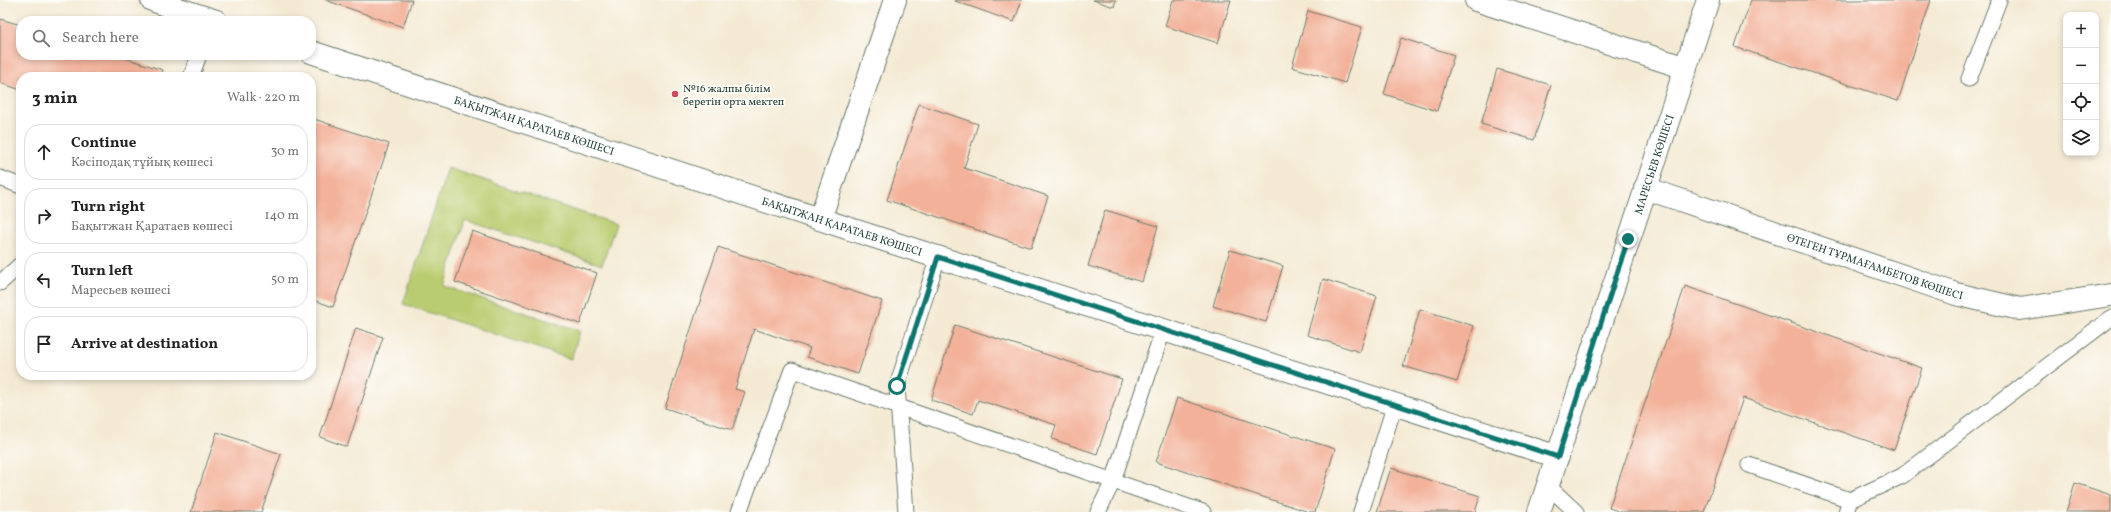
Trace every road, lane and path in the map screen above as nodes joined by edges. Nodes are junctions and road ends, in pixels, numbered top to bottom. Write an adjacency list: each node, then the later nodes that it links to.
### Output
1 (895, 0): 15 (street)
2 (1476, 0): 9 (street)
3 (1708, 0): 9 (street, МАРЕСЬЕВ КӨШЕСІ)
4 (1999, 0): 11 (lane)
5 (160, 1): 6 (street)
6 (202, 16)
7 (316, 54): 15 (street, БАҚЫТЖАН ҚАРАТАЕВ КӨШЕСІ)
8 (197, 60): 10 (lane)
9 (1686, 68): 14 (street, МАРЕСЬЕВ КӨШЕСІ)
10 (193, 72)
11 (1969, 79)
12 (0, 178): 13 (lane)
13 (16, 184)
14 (1645, 188): 19 (street, ӨТЕГЕН ТҰРМАҒАМБЕТОВ КӨШЕСІ); 24 (street, МАРЕСЬЕВ КӨШЕСІ)
15 (820, 219): 16 (street, БАҚЫТЖАН ҚАРАТАЕВ КӨШЕСІ)
16 (938, 257): 21 (street, БАҚЫТЖАН ҚАРАТАЕВ КӨШЕСІ); 23 (lane)
17 (16, 269): 18 (lane)
18 (0, 283)
19 (2111, 295)
20 (2111, 318): 28 (lane)
21 (1163, 330): 22 (street, БАҚЫТЖАН ҚАРАТАЕВ КӨШЕСІ); 26 (lane)
22 (1395, 404): 24 (street, БАҚЫТЖАН ҚАРАТАЕВ КӨШЕСІ); 33 (lane)
23 (899, 408): 26 (lane); 29 (lane); 30 (lane)
24 (1558, 457): 27 (street, МАРЕСЬЕВ КӨШЕСІ)
25 (1749, 465): 28 (lane)
26 (1113, 481): 31 (lane); 32 (lane)
27 (1548, 486): 34 (street, МАРЕСЬЕВ КӨШЕСІ); 35 (lane)
28 (1848, 506)
29 (739, 512)
30 (906, 512)
31 (1098, 512)
32 (1203, 512)
33 (1361, 512)
34 (1539, 512)
35 (1576, 512)

